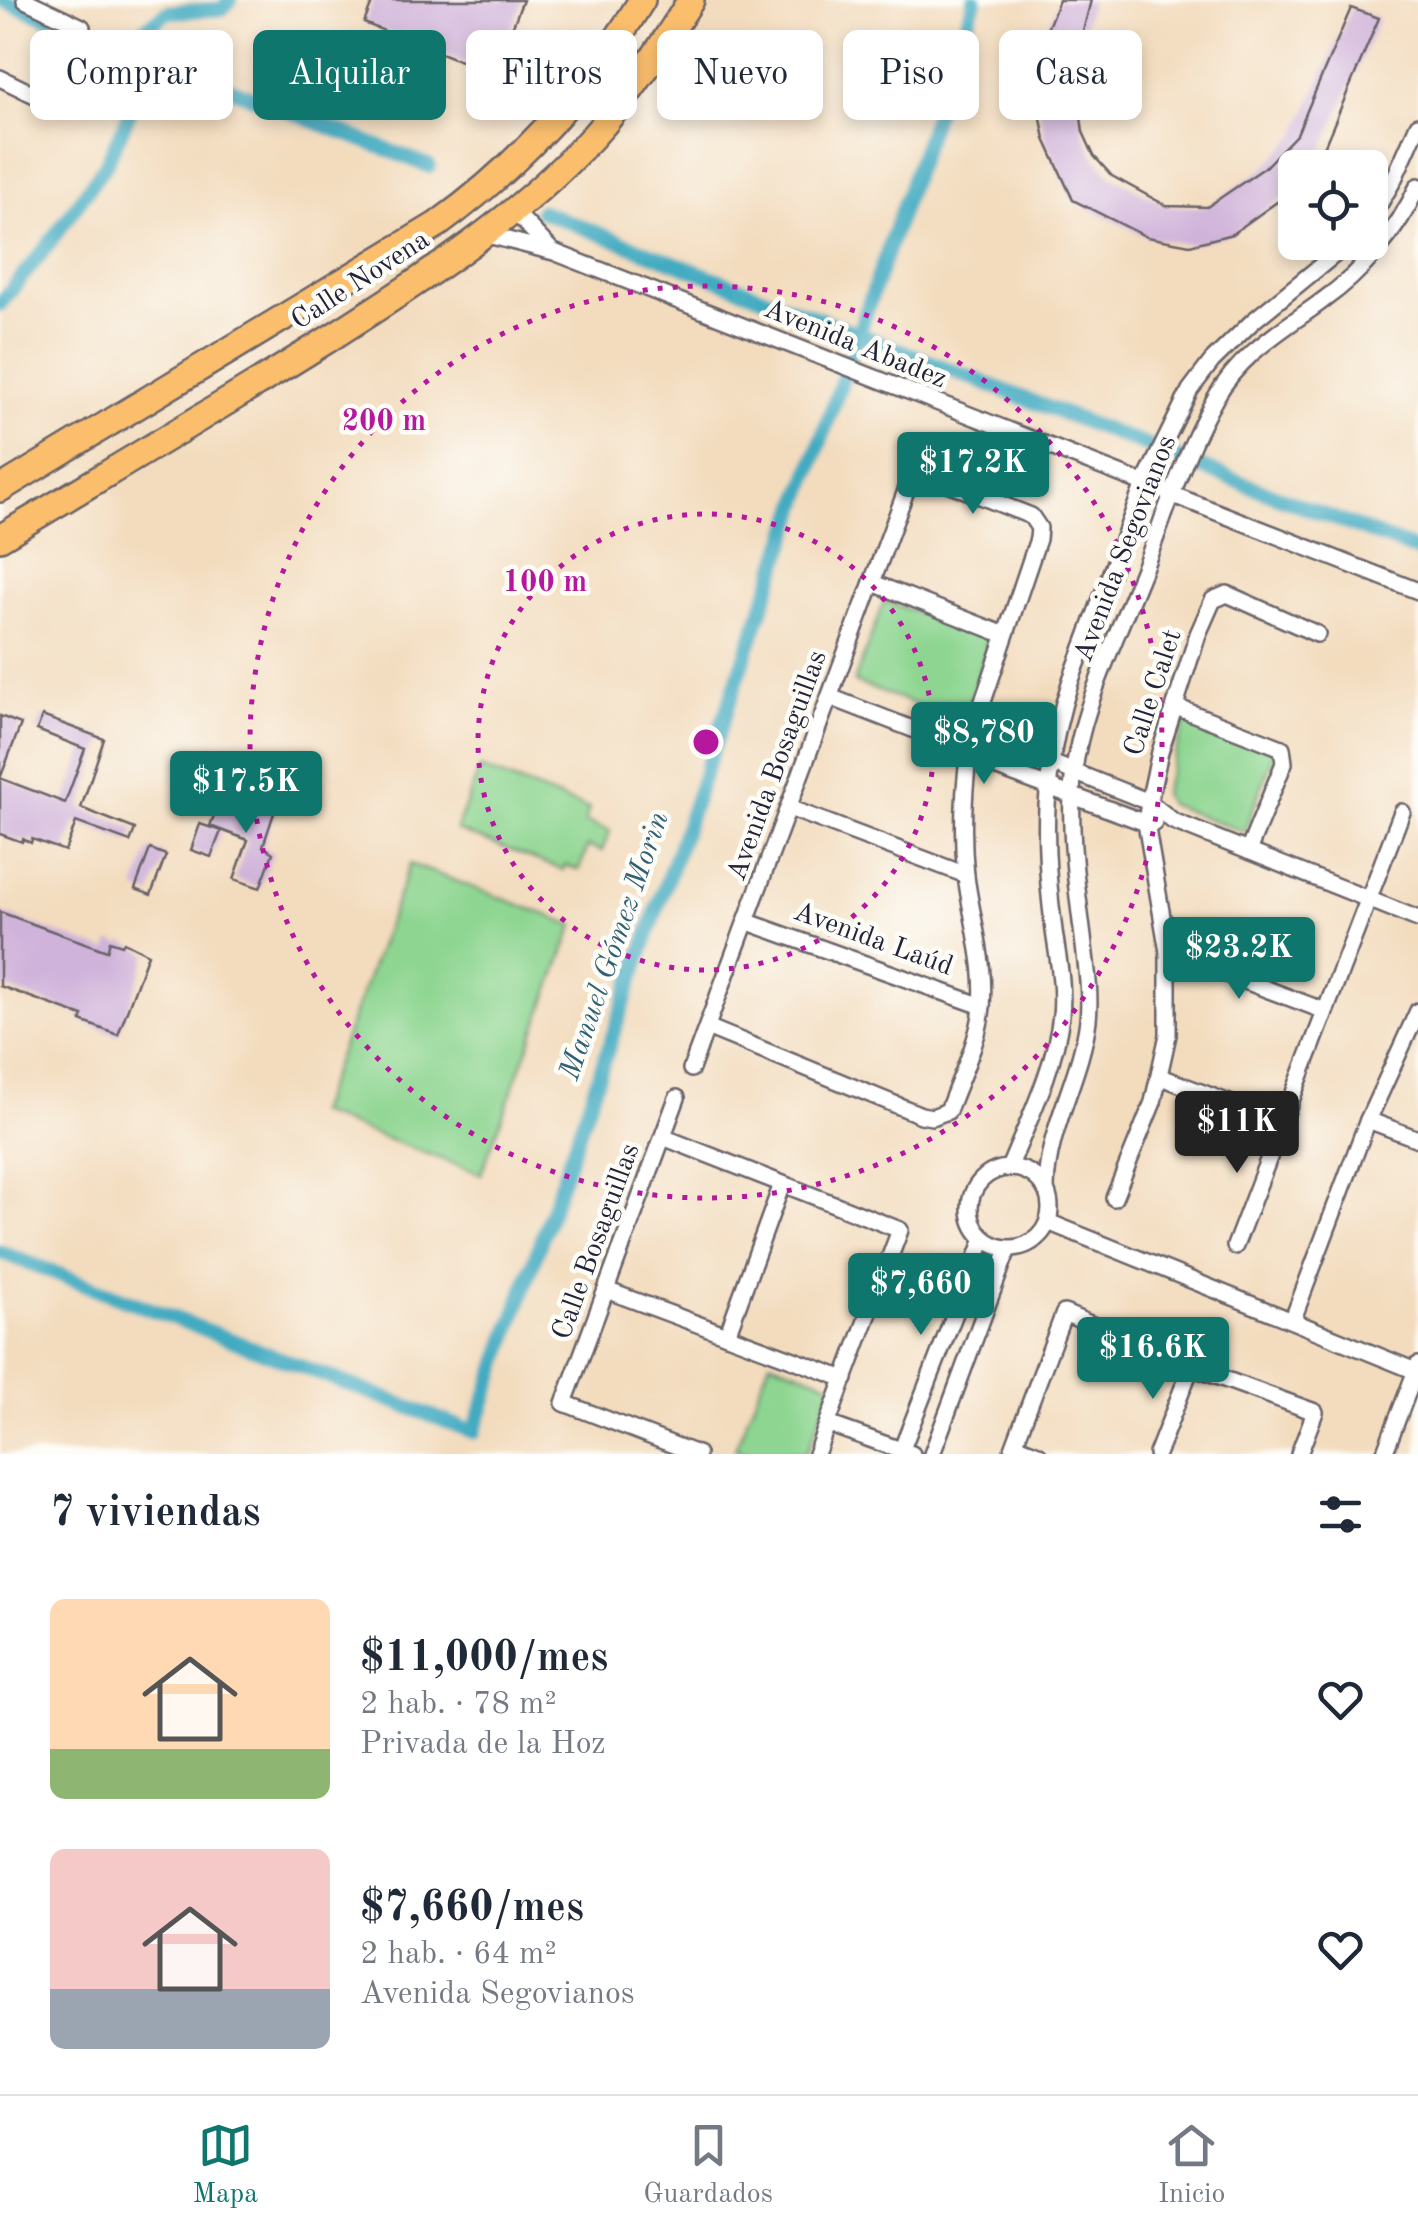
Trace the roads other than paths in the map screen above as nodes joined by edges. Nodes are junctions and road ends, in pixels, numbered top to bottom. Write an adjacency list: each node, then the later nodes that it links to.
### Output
1 (25, 0): 4 (street)
2 (642, 0): 17 (main road, Calle Novena)
3 (691, 0): 10 (main road, Calle Novena)
4 (82, 27)
5 (2, 83): 6 (street)
6 (30, 94)
7 (1418, 124): 9 (street)
8 (1418, 186): 15 (street, Avenida Segovianos)
9 (1388, 191)
10 (514, 211): 11 (main road, Calle Novena); 12 (street, Avenida Abadez)
11 (484, 234): 12 (street, Avenida Abadez); 21 (main road, Calle Novena)
12 (554, 252): 16 (street, Avenida Abadez)
13 (1332, 260): 14 (street, Avenida Segovianos)
14 (1172, 426): 15 (street); 16 (street, Avenida Segovianos)
15 (1198, 433): 18 (street, Avenida Segovianos)
16 (1147, 478): 18 (street, Avenida Abadez); 19 (street, Avenida Segovianos)
17 (0, 489)
18 (1175, 490): 20 (street, Avenida Segovianos); 25 (street, Avenida Abadez)
19 (1135, 510): 20 (street); 22 (street, Avenida Segovianos)
20 (1163, 520): 23 (street, Avenida Segovianos)
21 (0, 538)
22 (1122, 545): 23 (street); 33 (street, Avenida Segovianos)
23 (1149, 555): 34 (street, Avenida Segovianos)
24 (873, 582): 27 (street); 27 (street, Avenida Bosaguillas); 28 (street, Avenida Bosaguillas)
25 (1418, 591)
26 (1317, 634): 29 (street, Calle Calet)
27 (1005, 635): 30 (street)
28 (830, 698): 31 (street); 38 (street, Avenida Bosaguillas)
29 (1176, 707): 37 (street, Calle Calet); 42 (street)
30 (971, 737): 31 (street); 32 (street); 33 (street)
31 (946, 742): 32 (street)
32 (968, 756): 35 (street); 43 (street)
33 (1050, 762): 34 (street); 35 (street, Avenida Segovianos)
34 (1073, 770): 36 (street, Avenida Segovianos); 37 (street)
35 (1046, 786): 36 (street); 59 (street, Avenida Segovianos)
36 (1072, 795): 41 (street); 61 (street, Avenida Segovianos)
37 (1149, 802): 40 (street); 41 (street, Calle Calet)
38 (789, 808): 43 (street); 46 (street, Avenida Bosaguillas)
39 (1402, 812): 44 (street)
40 (1172, 821): 41 (street); 42 (street)
41 (1146, 824): 47 (street, Calle Calet)
42 (1248, 851): 44 (street)
43 (966, 875): 48 (street)
44 (1368, 900): 45 (street); 49 (street)
45 (1418, 919)
46 (748, 922): 48 (street, Avenida Laúd); 51 (street, Avenida Bosaguillas)
47 (1168, 952): 49 (street); 53 (street, Calle Calet)
48 (982, 1006): 51 (street)
49 (1325, 1011): 56 (street)
50 (1418, 1011): 55 (street)
51 (707, 1027): 52 (street, Avenida Bosaguillas)
52 (691, 1069)
53 (1161, 1077): 56 (street); 62 (street, Calle Calet)
54 (677, 1098): 57 (street, Calle Bosaguillas)
55 (1368, 1120): 58 (street); 68 (street)
56 (1282, 1123): 65 (street)
57 (663, 1137): 60 (street); 67 (street, Calle Bosaguillas)
58 (1418, 1140)
59 (1010, 1168): 61 (street); 64 (street)
60 (782, 1184): 69 (street); 72 (street)
61 (1046, 1188): 63 (street)
62 (1114, 1198)
63 (1048, 1222): 66 (street); 68 (street)
64 (984, 1238): 66 (street); 76 (street)
65 (1235, 1246)
66 (1008, 1248): 79 (street)
67 (606, 1290): 69 (street); 77 (street, Calle Bosaguillas)
68 (1292, 1319): 71 (street)
69 (727, 1335): 72 (street)
70 (1192, 1367): 74 (street); 81 (street); 82 (street)
71 (1417, 1369): 83 (street)
72 (844, 1379): 73 (street)
73 (828, 1424): 75 (street); 76 (street)
74 (1013, 1450): 80 (street)
75 (817, 1451): 78 (street)
76 (905, 1453)
77 (697, 1454)
78 (835, 1454)
79 (932, 1454)
80 (1038, 1454)
81 (1157, 1454)
82 (1299, 1454)
83 (1384, 1454)

